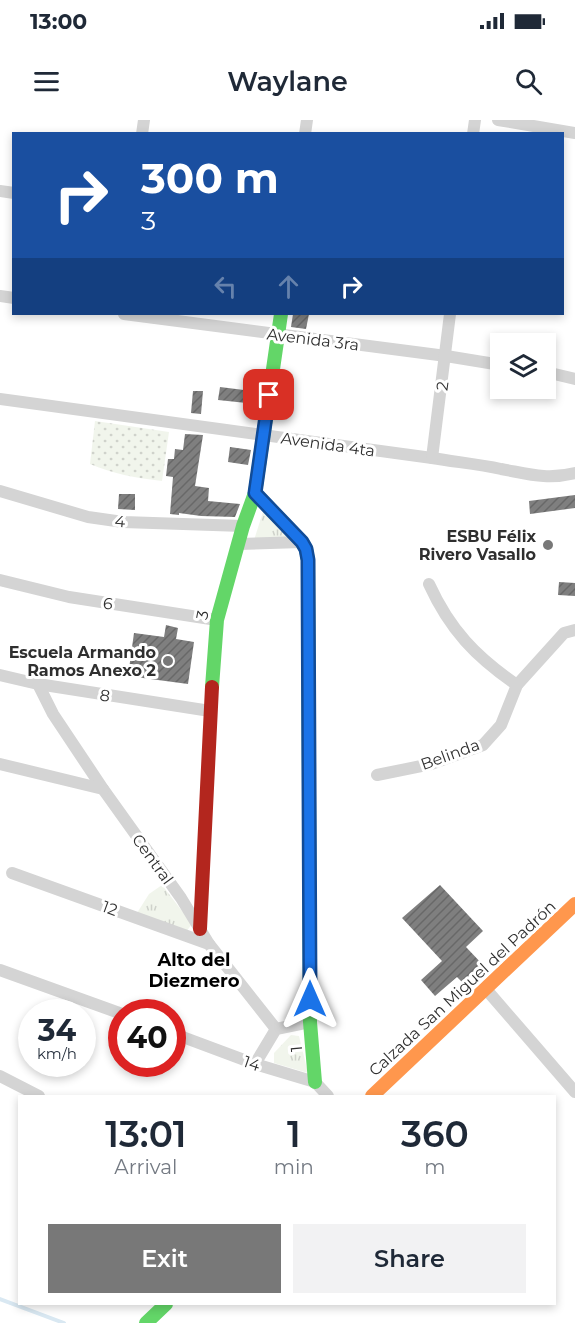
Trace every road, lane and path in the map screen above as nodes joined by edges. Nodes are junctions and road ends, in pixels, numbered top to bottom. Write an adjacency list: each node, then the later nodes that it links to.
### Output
1 (498, 120): 2 (street)
2 (575, 133)
3 (131, 315): 6 (street, Avenida 3ra)
4 (281, 315): 6 (street, 3)
5 (450, 315): 7 (street, 2)
6 (278, 335): 7 (street, Avenida 3ra); 12 (street, 3)
7 (446, 356): 8 (street, Avenida 3ra); 13 (street, 2)
8 (490, 363)
9 (556, 374): 10 (street)
10 (575, 379)
11 (0, 399): 12 (street, Avenida 4ta)
12 (263, 436): 13 (street, Avenida 4ta); 16 (street, 3)
13 (432, 458): 14 (street, Avenida 4ta)
14 (575, 473)
15 (0, 491): 17 (street, 4)
16 (255, 493): 17 (street, 3); 18 (street)
17 (243, 526): 19 (street, 3)
18 (302, 542): 19 (street); 38 (street, 1)
19 (238, 544): 22 (street, 3)
20 (0, 580): 22 (street, 6)
21 (429, 584): 26 (street)
22 (217, 621): 27 (street, 3)
23 (575, 630): 26 (street, Belinda)
24 (0, 675): 25 (street, 8)
25 (38, 684): 27 (street, 8); 30 (street, Central)
26 (517, 686): 29 (street, Belinda)
27 (210, 711): 33 (street, 3)
28 (0, 764): 30 (street)
29 (376, 776)
30 (103, 789): 33 (street, Central)
31 (12, 873): 34 (street, 12)
32 (575, 904): 36 (street, Calzada San Miguel del Padrón)
33 (200, 929): 34 (street, Central)
34 (209, 944): 39 (street, Central)
35 (0, 970): 37 (street)
36 (485, 988): 44 (street); 47 (street, Calzada San Miguel del Padrón)
37 (108, 1009)
38 (310, 1022): 39 (street); 43 (street, 1)
39 (276, 1029): 41 (street)
40 (186, 1038): 41 (street, 14)
41 (255, 1064): 43 (street, 14)
42 (0, 1076): 45 (street)
43 (315, 1082): 46 (street)
44 (575, 1092)
45 (37, 1095)
46 (327, 1095)
47 (373, 1095)
48 (165, 1305): 49 (street)
49 (146, 1323)

